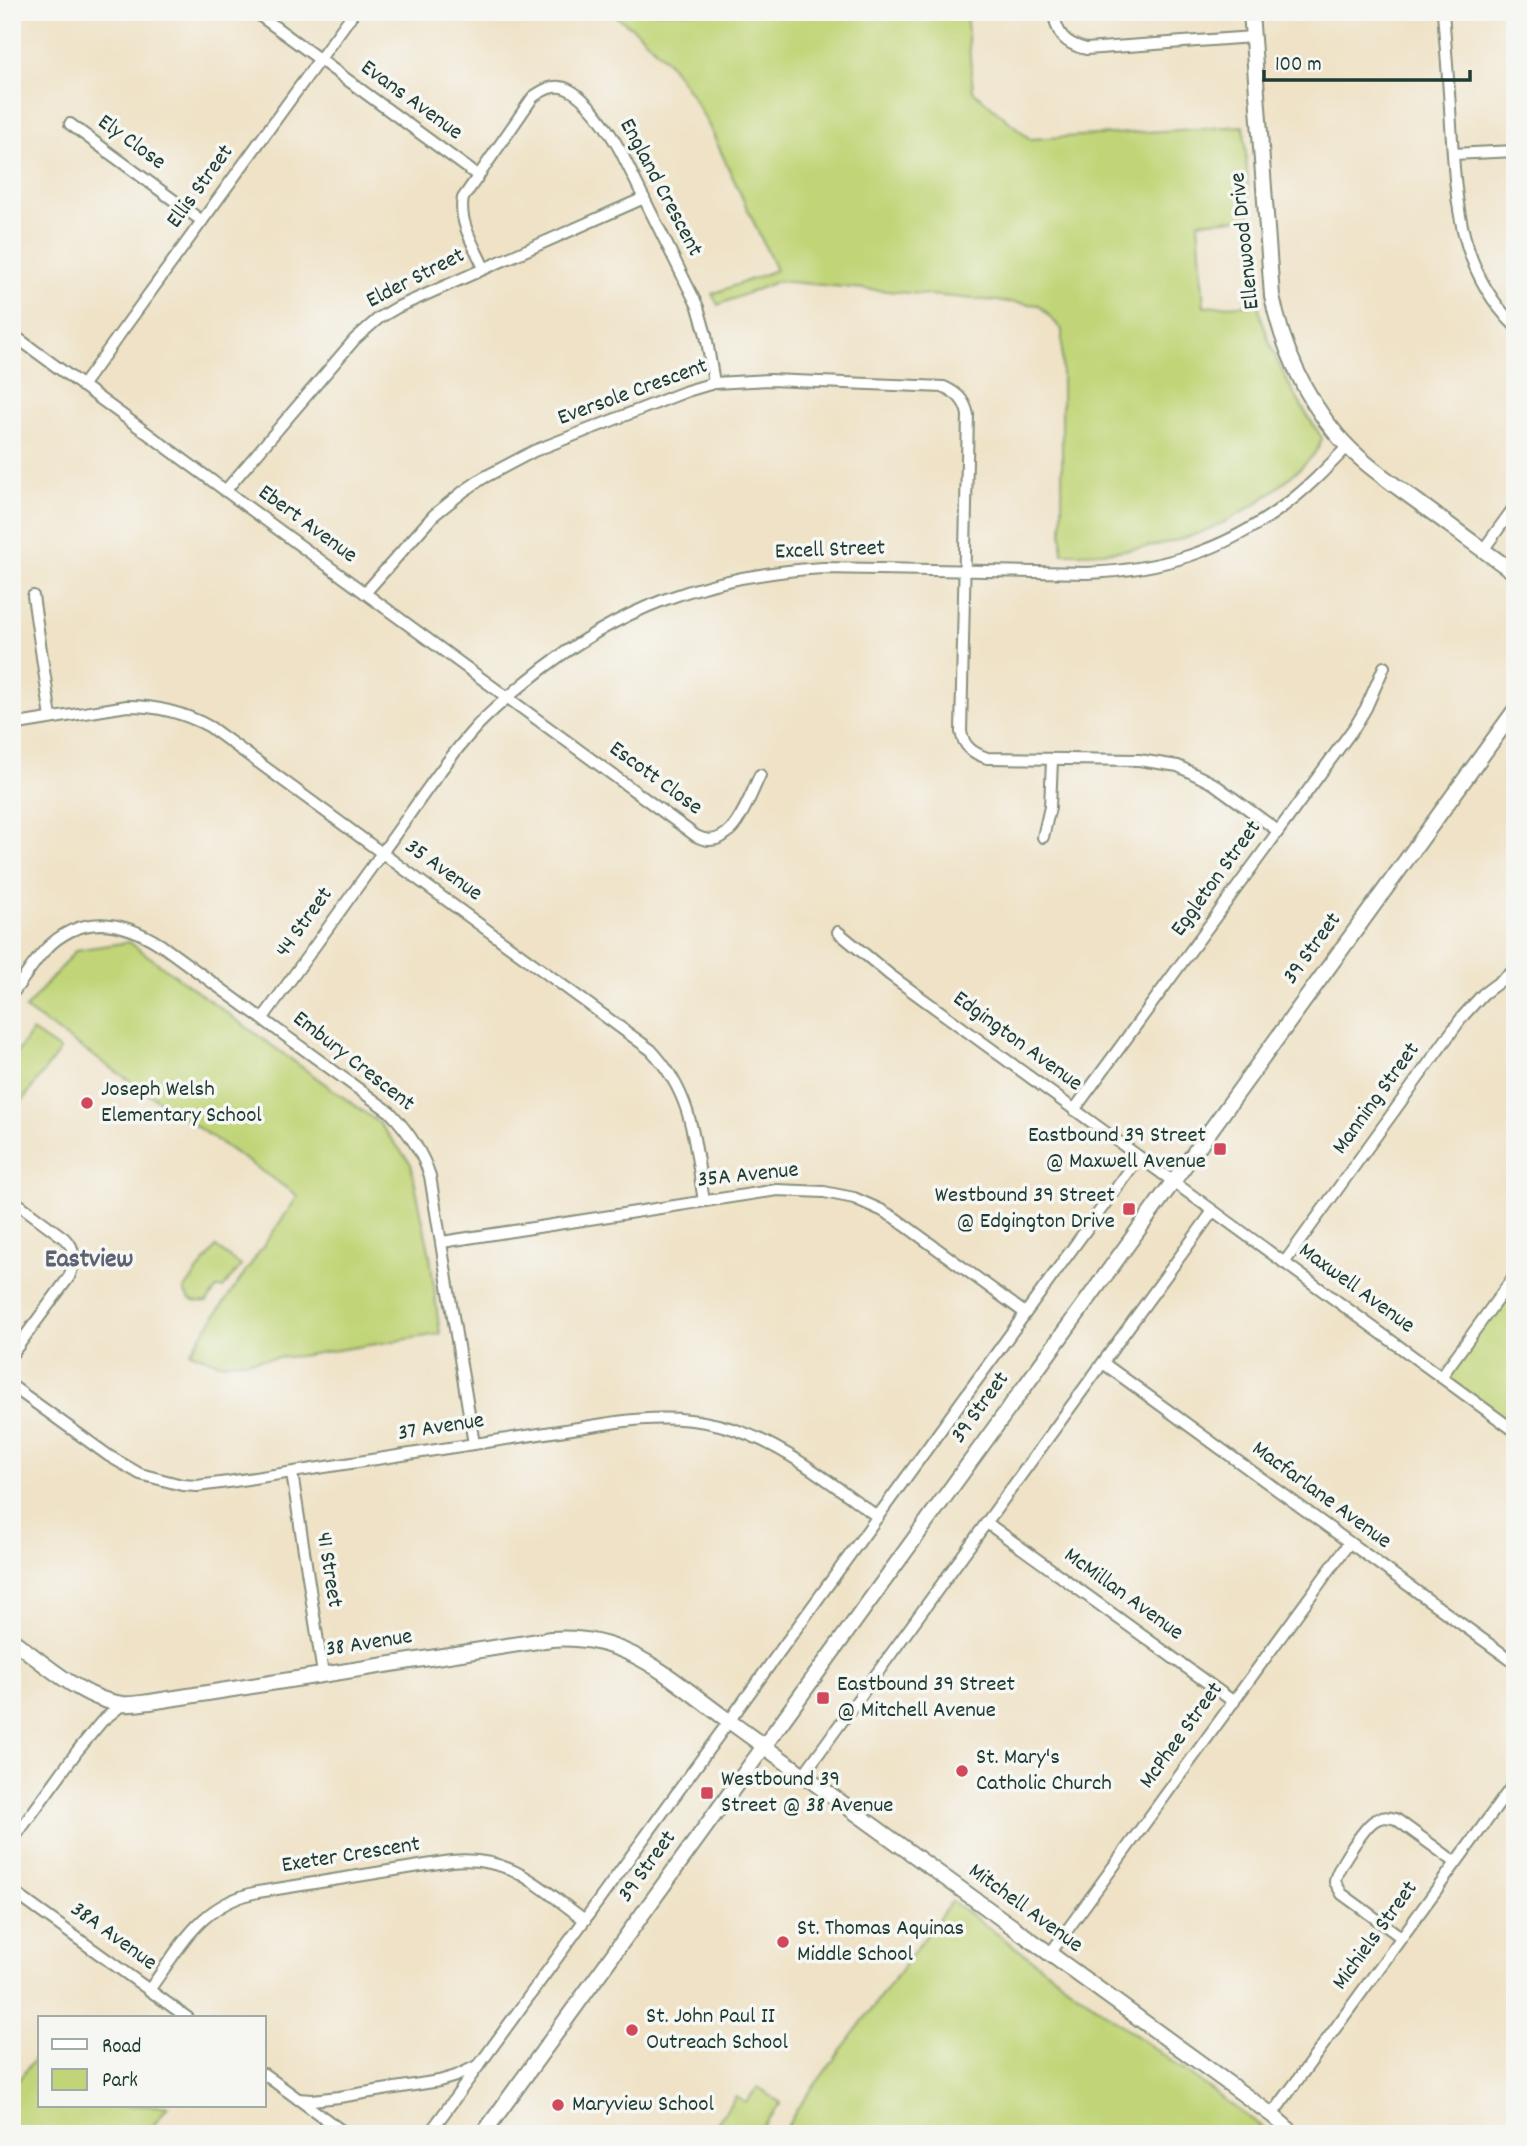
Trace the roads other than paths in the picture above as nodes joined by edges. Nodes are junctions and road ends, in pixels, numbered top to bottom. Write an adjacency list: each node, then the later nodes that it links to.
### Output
1 (255, 12): 7 (street, Evans Avenue)
2 (354, 12): 7 (street, Ellis Street)
3 (1054, 12): 6 (street)
4 (1251, 12): 6 (street, Ellenwood Drive)
5 (1443, 12): 10 (street)
6 (1253, 37): 19 (street, Ellenwood Drive)
7 (320, 60): 11 (street, Evans Avenue); 13 (street, Ellis Street)
8 (70, 124): 13 (street, Ely Close)
9 (1515, 151): 10 (street)
10 (1453, 154): 15 (street)
11 (477, 175): 12 (street, England Crescent); 14 (street, England Crescent)
12 (645, 198): 14 (street, Elder Street); 17 (street, England Crescent)
13 (202, 221): 18 (street, Ellis Street)
14 (484, 268): 20 (street, Elder Street)
15 (1515, 326)
16 (12, 334): 18 (street, Ebert Avenue)
17 (714, 383): 23 (street, Eversole Crescent); 25 (street, Eversole Crescent)
18 (82, 386): 20 (street, Ebert Avenue)
19 (1348, 446): 22 (street, Ellenwood Drive); 23 (street, Excell Street)
20 (225, 491): 25 (street, Ebert Avenue)
21 (1515, 506): 22 (street)
22 (1483, 550): 24 (street, Ellenwood Drive)
23 (964, 571): 28 (street, Excell Street); 32 (street, Eversole Crescent)
24 (1515, 573)
25 (365, 593): 28 (street, Ebert Avenue)
26 (33, 596): 30 (street)
27 (1384, 667): 34 (street, Eggleton Street)
28 (508, 698): 33 (street, Escott Close); 36 (street, Excell Street)
29 (1515, 710): 43 (street, 39 Street)
30 (51, 718): 31 (street, 35 Avenue); 36 (street, 35 Avenue)
31 (12, 725)
32 (1052, 760): 34 (street); 35 (street)
33 (760, 775)
34 (1278, 831): 41 (street, Eggleton Street)
35 (1043, 836)
36 (383, 853): 40 (street, 44 Street); 45 (street, 35 Avenue)
37 (838, 932): 41 (street, Edgington Avenue)
38 (1515, 970): 48 (street, Manning Street)
39 (12, 994): 40 (street, Embury Crescent)
40 (263, 1018): 47 (street, Embury Crescent)
41 (1074, 1110): 42 (street, Edgington Avenue)
42 (1139, 1157): 43 (street, Edgington Avenue); 50 (street, 39 Street)
43 (1173, 1182): 46 (street, Maxwell Avenue); 67 (street, 39 Street)
44 (12, 1199): 51 (street)
45 (704, 1201): 47 (street, 35A Avenue); 50 (street, 35A Avenue)
46 (1213, 1211): 48 (street, Maxwell Avenue); 52 (street)
47 (442, 1242): 56 (street, Embury Crescent)
48 (1284, 1263): 53 (street, Maxwell Avenue)
49 (1515, 1275): 53 (street)
50 (1025, 1313): 58 (street, 39 Street)
51 (12, 1354)
52 (1103, 1363): 59 (street); 60 (street, Macfarlane Avenue)
53 (1441, 1377): 55 (street, Maxwell Avenue)
54 (12, 1386): 57 (street, 37 Avenue)
55 (1515, 1431)
56 (474, 1444): 57 (street, 37 Avenue); 58 (street, 37 Avenue)
57 (292, 1473): 63 (street, 41 Street)
58 (878, 1517): 66 (street, 39 Street)
59 (987, 1523): 64 (street, McMillan Avenue); 68 (street)
60 (1349, 1543): 62 (street, Macfarlane Avenue); 64 (street, McPhee Street)
61 (12, 1640): 65 (street, 38 Avenue)
62 (1515, 1662)
63 (323, 1674): 65 (street, 38 Avenue); 66 (street, 38 Avenue)
64 (1234, 1702): 75 (street, McPhee Street)
65 (123, 1704): 70 (street)
66 (729, 1721): 67 (street, Mitchell Avenue); 73 (street, 39 Street)
67 (764, 1746): 68 (street, Mitchell Avenue); 84 (street, 39 Street)
68 (803, 1774): 75 (street, Mitchell Avenue)
69 (1515, 1782): 71 (street, Michiels Street)
70 (12, 1840)
71 (1455, 1862): 74 (street, Michiels Street); 74 (street)
72 (12, 1891): 76 (street, 38A Avenue)
73 (585, 1920): 76 (street, Exeter Crescent); 78 (street, 39 Street)
74 (1401, 1937): 81 (street, Michiels Street)
75 (1049, 1955): 81 (street, Mitchell Avenue)
76 (149, 1990): 77 (street, 38A Avenue)
77 (185, 2016)
78 (481, 2063): 80 (street); 83 (street, 39 Street)
79 (266, 2075): 80 (street)
80 (298, 2099): 82 (street)
81 (1272, 2115): 85 (street, Mitchell Avenue)
82 (346, 2134)
83 (429, 2134)
84 (483, 2134)
85 (1294, 2134)

